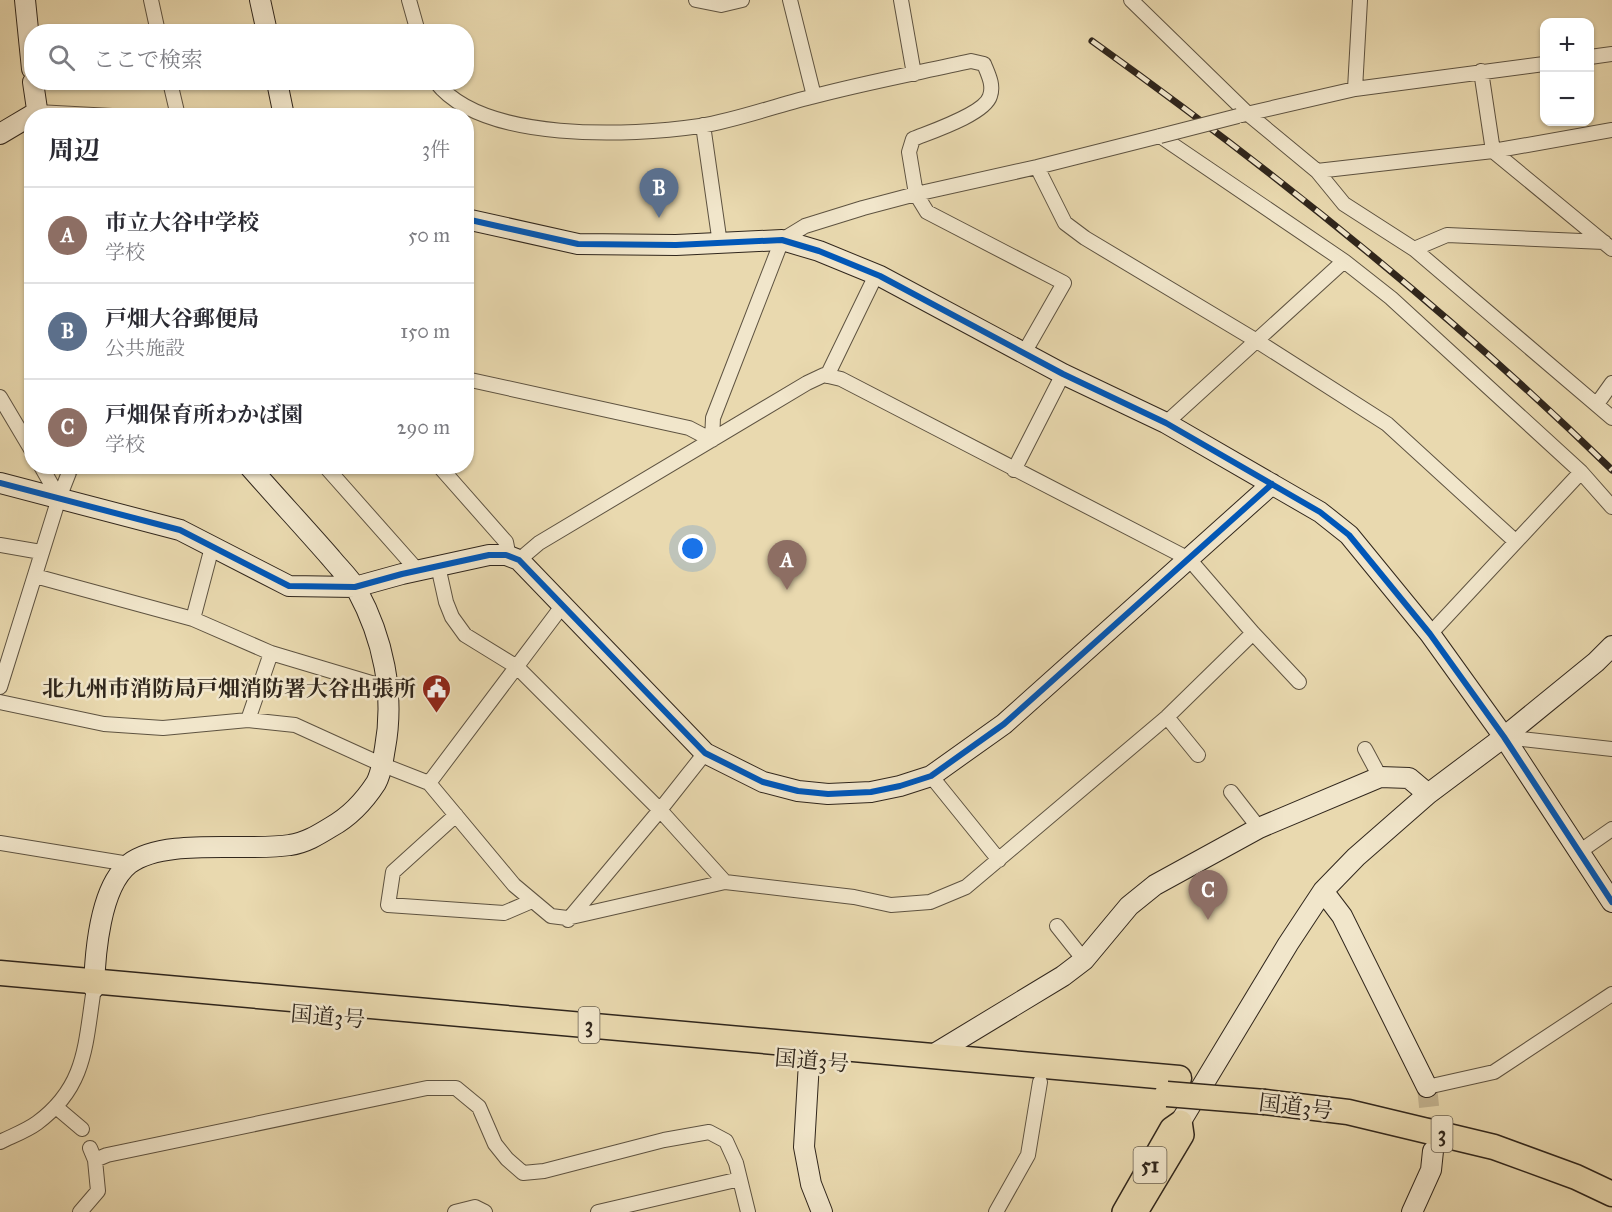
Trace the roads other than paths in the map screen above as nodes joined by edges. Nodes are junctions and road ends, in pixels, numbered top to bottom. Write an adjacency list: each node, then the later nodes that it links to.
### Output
1 (25, 0): 11 (street)
2 (151, 0): 12 (street)
3 (260, 0): 13 (street)
4 (409, 0): 14 (street)
5 (696, 0): 6 (street)
6 (742, 0)
7 (790, 0): 23 (street)
8 (901, 0): 17 (street)
9 (1131, 0): 29 (street)
10 (1360, 0): 18 (street)
11 (27, 24)
12 (156, 24)
13 (265, 24)
14 (416, 24)
15 (1540, 65): 16 (street)
16 (1480, 71): 18 (street); 35 (street)
17 (914, 74): 23 (street); 38 (street)
18 (1355, 89): 29 (street)
19 (34, 90): 24 (street)
20 (172, 90): 25 (street)
21 (279, 90): 26 (street)
22 (442, 90): 27 (street)
23 (814, 96): 31 (street)
24 (36, 108)
25 (176, 108)
26 (282, 108)
27 (467, 108)
28 (474, 111): 31 (street)
29 (1242, 115): 34 (street, bridge); 37 (street)
30 (24, 121): 33 (street)
31 (703, 125): 41 (street)
32 (1612, 130): 35 (street)
33 (0, 134)
34 (1160, 136): 36 (street); 44 (street)
35 (1493, 151): 37 (street); 42 (street)
36 (1037, 167): 38 (street); 46 (street)
37 (1317, 171): 43 (street)
38 (916, 194): 40 (street); 47 (street)
39 (474, 221): 41 (street)
40 (782, 240): 41 (street); 45 (street); 57 (street)
41 (720, 244)
42 (1608, 245): 43 (street)
43 (1414, 249): 53 (street)
44 (1344, 261): 46 (street); 59 (street)
45 (876, 275): 47 (street); 49 (street)
46 (1257, 340): 55 (street); 69 (street)
47 (1024, 353): 48 (street)
48 (1063, 374): 55 (street); 58 (street)
49 (827, 376): 57 (street); 58 (street)
50 (474, 381): 57 (street)
51 (1612, 383): 53 (street)
52 (0, 397): 56 (street)
53 (1596, 404): 54 (street)
54 (1612, 418)
55 (1166, 423): 66 (street)
56 (24, 438)
57 (712, 440): 73 (street)
58 (1014, 470): 74 (street)
59 (1581, 472): 68 (street); 69 (street)
60 (46, 474): 67 (street)
61 (68, 474): 67 (street)
62 (256, 474): 78 (street)
63 (332, 474): 76 (street)
64 (446, 474): 73 (street)
65 (0, 483): 67 (street)
66 (1272, 484): 74 (street); 82 (street)
67 (59, 498): 71 (street); 72 (street)
68 (1612, 507)
69 (1515, 540): 82 (street)
70 (0, 545): 72 (street)
71 (212, 547): 78 (street); 80 (street)
72 (41, 552): 77 (street)
73 (514, 558): 75 (street); 79 (street)
74 (1189, 559): 81 (street); 98 (street)
75 (438, 566): 76 (street); 85 (street)
76 (418, 571): 78 (street)
77 (35, 576): 80 (street); 87 (street)
78 (355, 587): 88 (street)
79 (563, 605): 85 (street); 95 (street)
80 (193, 619): 84 (street)
81 (1253, 633): 86 (street); 90 (street)
82 (1431, 634): 92 (street)
83 (1612, 646): 92 (street)
84 (271, 653): 88 (street); 91 (street)
85 (517, 667): 100 (street); 103 (street)
86 (1299, 682)
87 (0, 687)
88 (388, 688): 97 (street)
89 (0, 702): 91 (street)
90 (1167, 717): 96 (street); 109 (street)
91 (248, 720): 97 (street)
92 (1504, 737): 94 (street); 102 (street); 108 (street)
93 (1365, 749): 99 (street)
94 (1612, 750)
95 (705, 753): 98 (street); 103 (street)
96 (1198, 755)
97 (382, 765): 100 (street); 110 (street)
98 (931, 776): 109 (street)
99 (1380, 777): 102 (street); 105 (street)
100 (429, 783): 104 (street)
101 (1231, 792): 105 (street)
102 (1428, 794): 112 (street)
103 (660, 810): 111 (street); 115 (street)
104 (456, 815): 113 (street); 113 (street)
105 (1259, 828): 117 (street)
106 (1612, 829): 108 (street)
107 (0, 843): 110 (street)
108 (1579, 852): 114 (street)
109 (999, 860): 111 (street)
110 (129, 864): 120 (street)
111 (724, 882): 115 (street)
112 (1323, 891): 126 (street); 129 (street)
113 (532, 900): 115 (street)
114 (1612, 902)
115 (568, 921)
116 (1057, 926): 117 (street)
117 (1084, 960): 123 (street)
118 (0, 973): 120 (highway, 国道3号 / 3)
119 (0, 987): 120 (highway, 国道3号 / 3)
120 (94, 988): 122 (highway, 国道3号 / 3); 128 (street)
121 (1612, 994): 126 (street)
122 (809, 1052): 123 (highway, 国道3号 / 3); 124 (highway, 国道3号 / 3); 141 (street)
123 (931, 1056): 125 (highway, 国道3号 / 3)
124 (1040, 1082): 125 (highway, 国道3号 / 3); 142 (street)
125 (1173, 1086): 127 (highway, 国道3号 / 3, bridge)
126 (1428, 1087)
127 (1268, 1095): 133 (highway, 国道3号 / 3); 135 (highway, 国道3号 / 3)
128 (56, 1107): 130 (street); 131 (street)
129 (1181, 1121): 143 (main road, 51); 144 (main road, 51)
130 (82, 1129)
131 (0, 1142)
132 (1433, 1151): 145 (street)
133 (1612, 1177)
134 (740, 1179): 136 (street); 139 (street); 140 (street)
135 (1612, 1194)
136 (80, 1212)
137 (455, 1212): 138 (street)
138 (485, 1212)
139 (598, 1212)
140 (748, 1212)
141 (822, 1212)
142 (996, 1212)
143 (1123, 1212)
144 (1137, 1212)
145 (1412, 1212)

